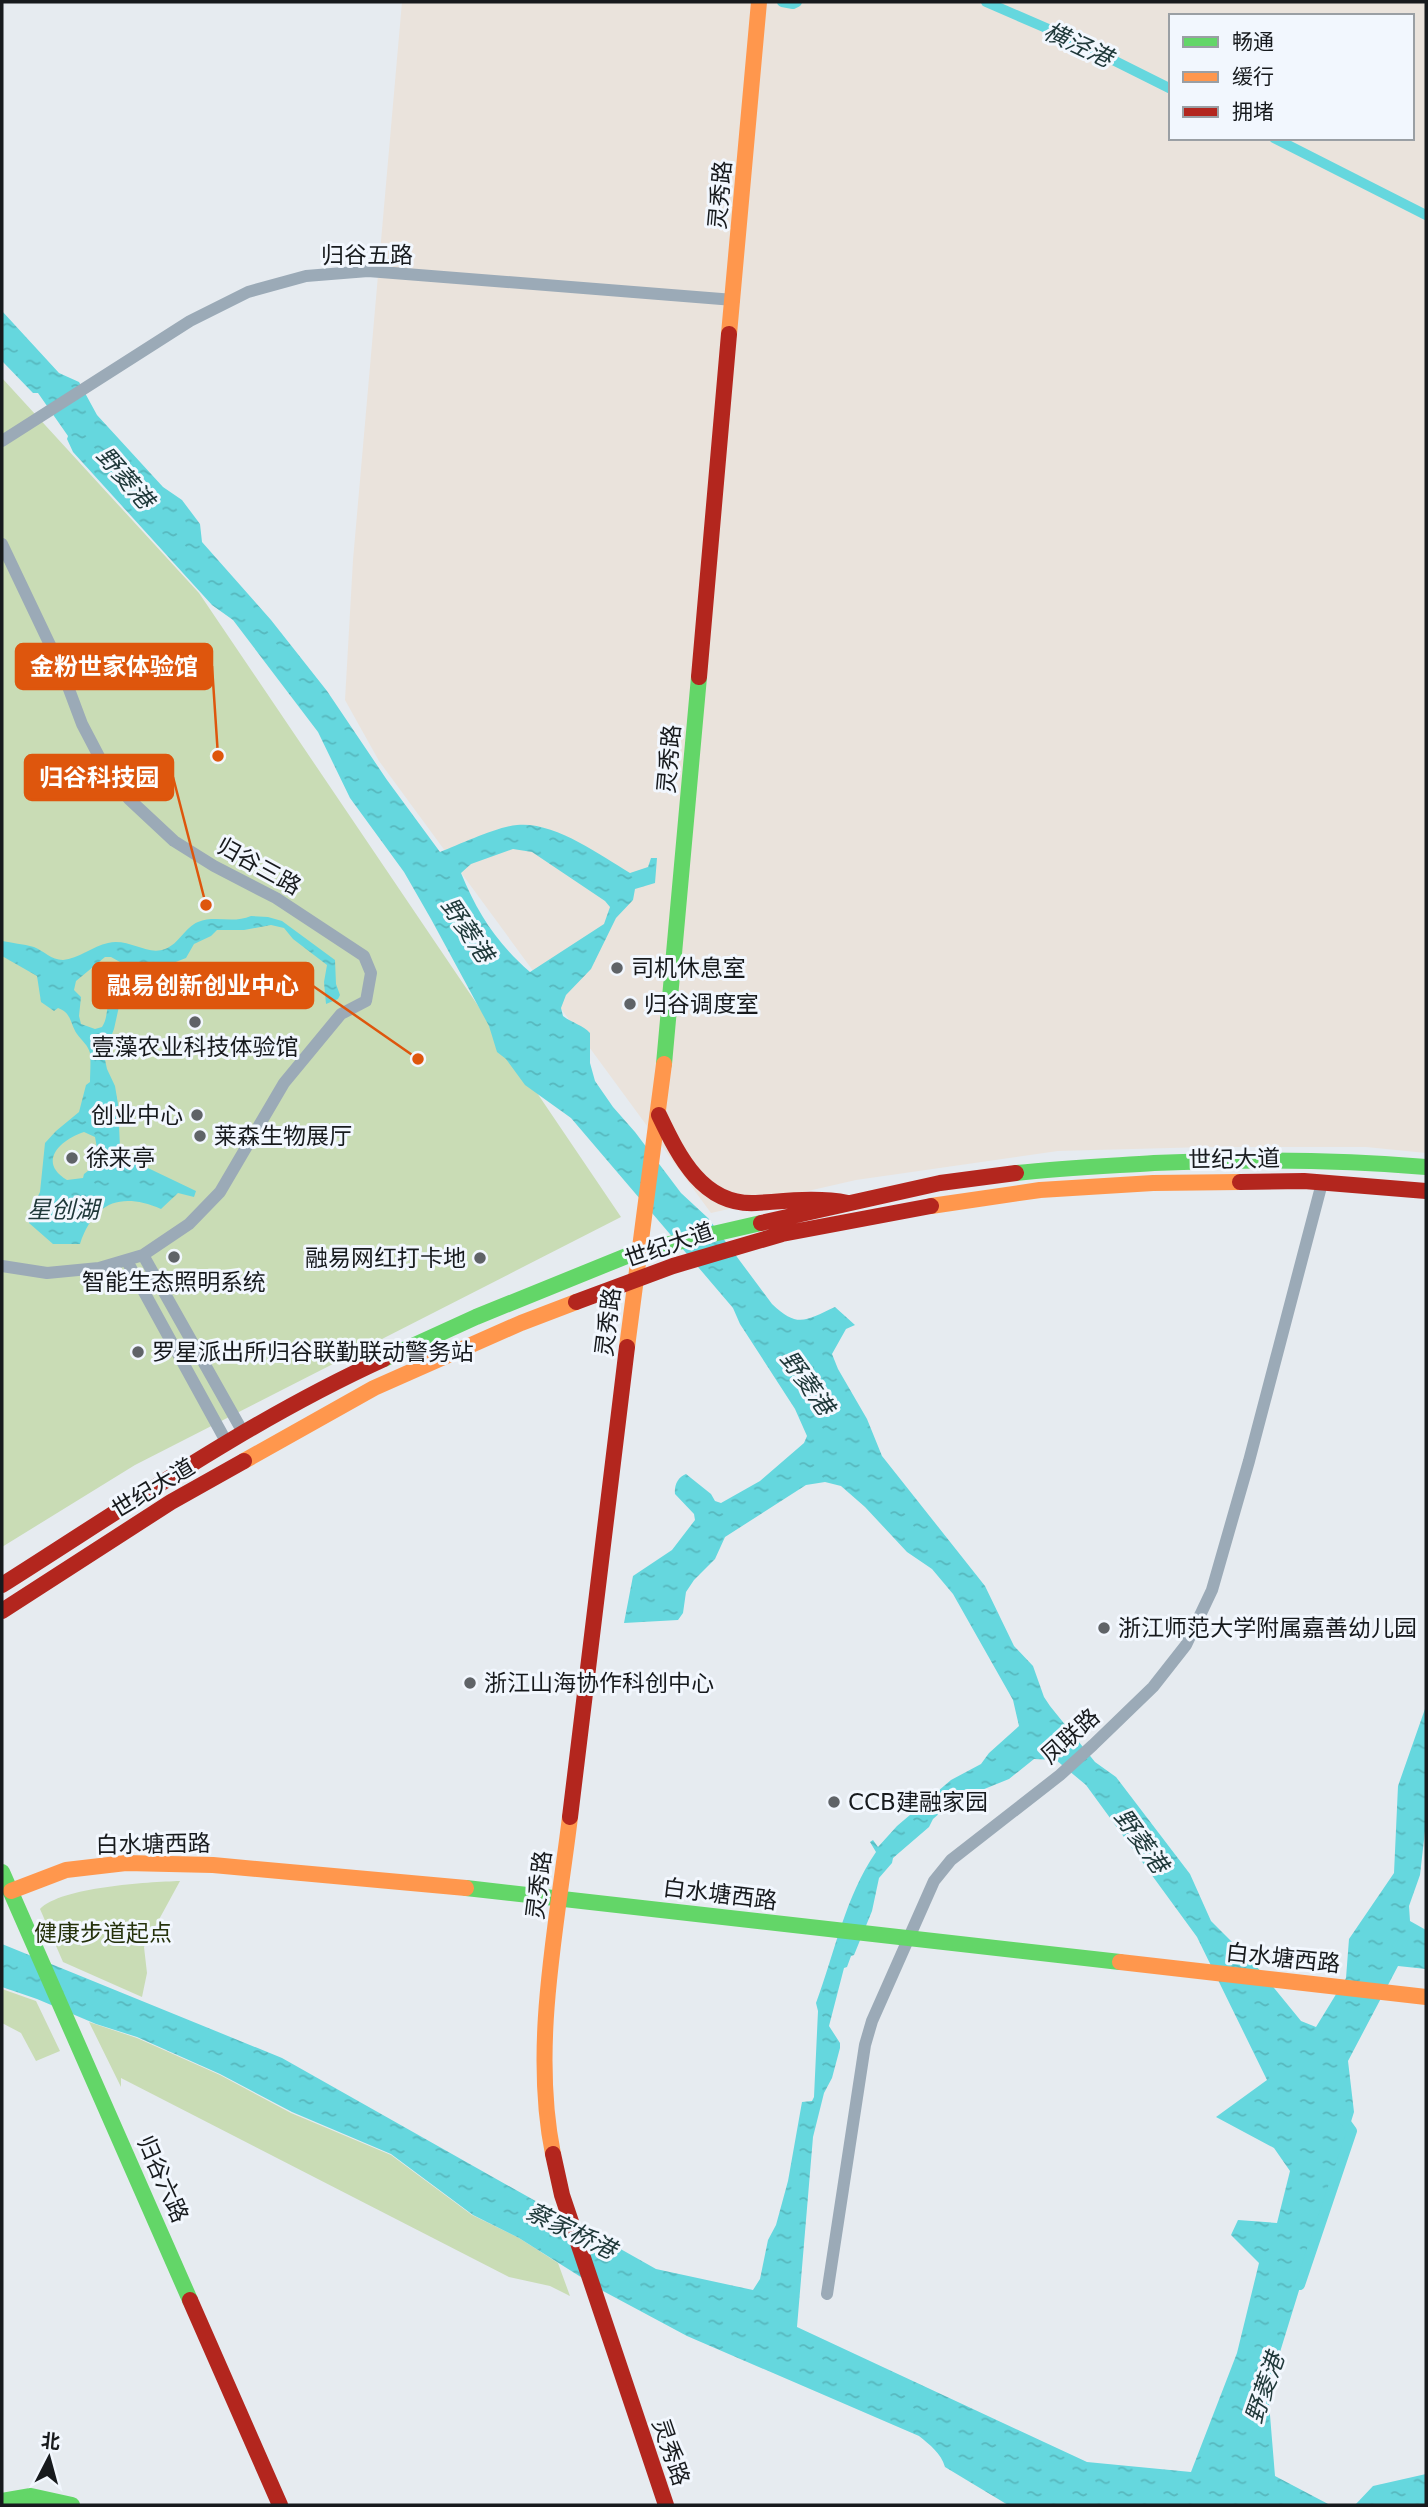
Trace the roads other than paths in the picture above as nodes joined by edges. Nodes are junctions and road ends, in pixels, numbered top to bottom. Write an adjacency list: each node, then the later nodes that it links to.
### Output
1 (759, 2): 2 (main road, 灵秀路)
2 (734, 300): 3 (street, 归谷五路); 5 (main road, 灵秀路)
3 (2, 441)
4 (2, 544): 11 (street, 归谷三路)
5 (659, 1114): 9 (main road); 10 (main road, 灵秀路)
6 (1426, 1167): 9 (main road, 世纪大道)
7 (1322, 1183): 8 (main road, 世纪大道); 14 (main road, 世纪大道); 22 (street, 凤联路)
8 (1426, 1191)
9 (848, 1203): 10 (main road, 世纪大道)
10 (639, 1251): 14 (main road, 灵秀路); 15 (main road, 世纪大道)
11 (142, 1255): 12 (street); 15 (street)
12 (127, 1261): 13 (street); 16 (street)
13 (2, 1266)
14 (636, 1279): 18 (main road, 世纪大道); 21 (main road, 灵秀路)
15 (244, 1434): 16 (main road, 世纪大道)
16 (227, 1443): 17 (main road, 世纪大道)
17 (2, 1586)
18 (2, 1611)
19 (2, 1872): 20 (main road, 归谷六路)
20 (11, 1891): 21 (main road, 白水塘西路); 27 (main road, 归谷六路)
21 (560, 1898): 22 (main road, 白水塘西路); 28 (main road, 灵秀路)
22 (910, 1938): 23 (main road, 白水塘西路); 24 (street, 凤联路)
23 (1426, 1997)
24 (827, 2294)
25 (2, 2501): 26 (main road)
26 (72, 2505)
27 (281, 2505)
28 (666, 2505)

